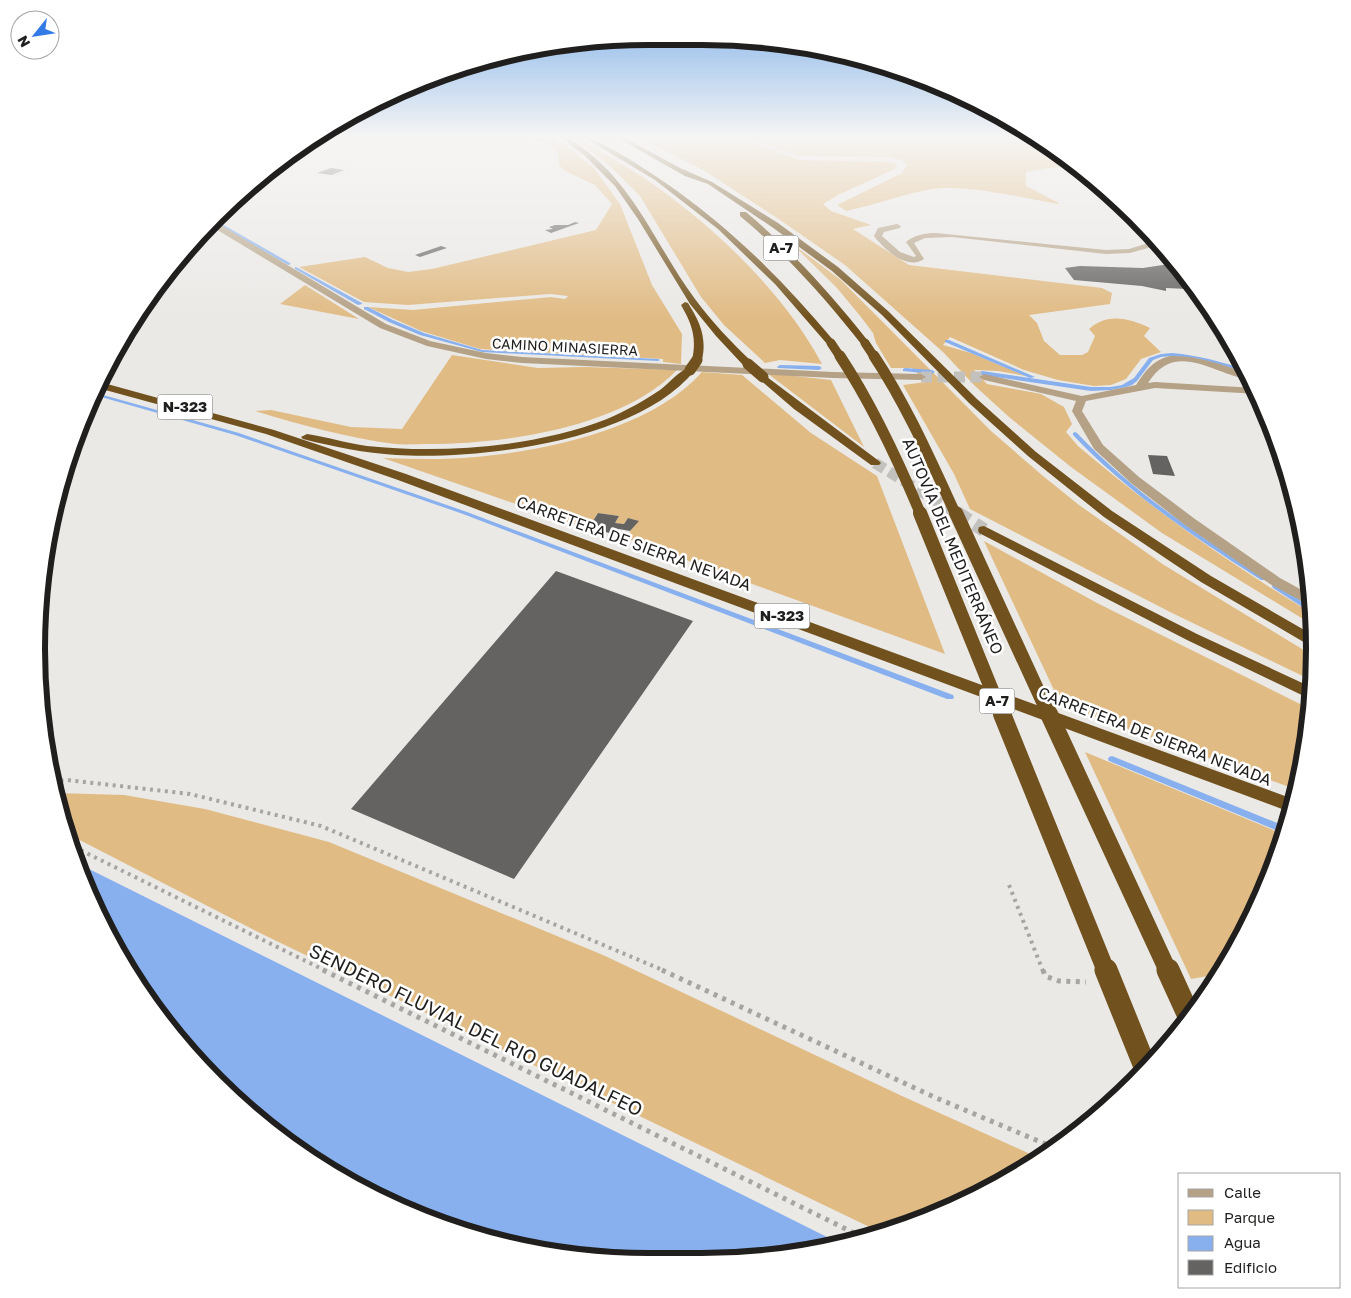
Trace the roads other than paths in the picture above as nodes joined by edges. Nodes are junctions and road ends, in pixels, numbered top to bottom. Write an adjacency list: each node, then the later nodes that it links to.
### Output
1 (628, 199): 8 (highway)
2 (685, 199): 24 (highway, AUTOVÍA DEL MEDITERRÁNEO / A-7, bridge)
3 (722, 199): 23 (highway, AUTOVÍA DEL MEDITERRÁNEO / A-7, bridge)
4 (734, 199): 20 (highway)
5 (897, 226): 7 (street)
6 (217, 227): 10 (street, CAMINO MINASIERRA)
7 (1151, 245)
8 (678, 282): 16 (highway, bridge); 17 (highway, bridge)
9 (1240, 374): 13 (street)
10 (920, 377)
11 (984, 377): 15 (street)
12 (105, 387): 16 (highway, CARRETERA DE SIERRA NEVADA / N-323)
13 (1140, 388): 14 (street); 15 (street)
14 (1248, 390)
15 (1082, 399): 19 (street)
16 (270, 432): 22 (highway, CARRETERA DE SIERRA NEVADA / N-323)
17 (875, 463)
18 (984, 530): 21 (highway)
19 (1304, 596)
20 (1306, 637)
21 (1305, 691)
22 (1285, 804)
23 (1186, 1010)
24 (1143, 1061)

